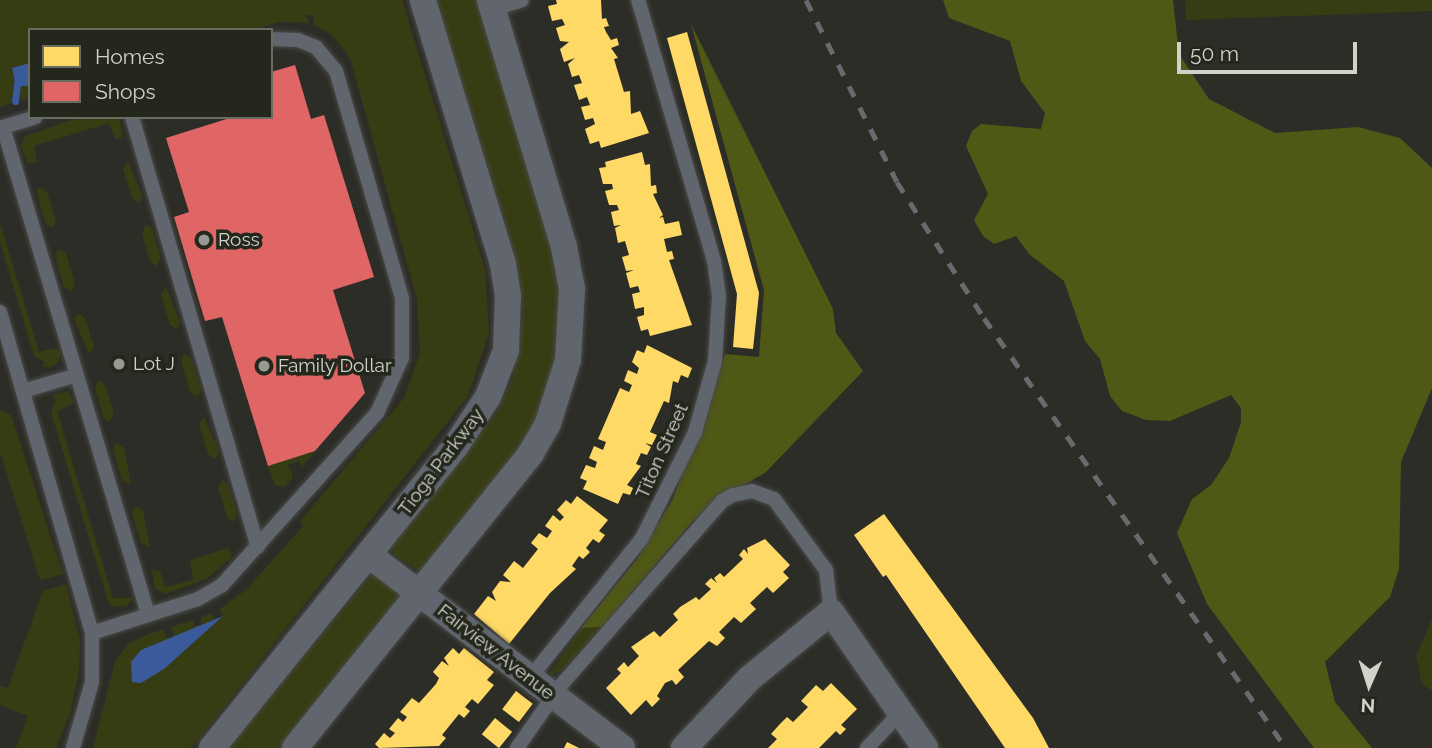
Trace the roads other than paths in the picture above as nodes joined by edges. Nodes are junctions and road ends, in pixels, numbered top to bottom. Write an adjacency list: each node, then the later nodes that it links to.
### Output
1 (423, 0): 13 (street, Tioga Parkway)
2 (522, 0): 4 (lane)
3 (638, 0): 18 (lane, Titon Street)
4 (492, 5): 14 (street)
5 (273, 39): 12 (lane)
6 (29, 119): 8 (lane)
7 (133, 119): 12 (lane)
8 (1, 128): 10 (lane)
9 (0, 312): 11 (lane)
10 (77, 375): 11 (lane); 16 (lane)
11 (23, 391): 17 (lane)
12 (258, 547): 16 (lane)
13 (369, 555): 14 (street, Fairview Avenue); 23 (street, Tioga Parkway)
14 (419, 592): 18 (street, Fairview Avenue); 24 (street)
15 (831, 612): 19 (lane); 20 (street); 27 (street)
16 (148, 614): 17 (lane)
17 (92, 633): 22 (lane)
18 (530, 678): 19 (street, Fairview Avenue)
19 (553, 696): 25 (lane); 26 (street, Fairview Avenue)
20 (900, 713): 21 (street); 28 (lane)
21 (923, 747)
22 (74, 748)
23 (212, 748)
24 (295, 748)
25 (517, 748)
26 (622, 748)
27 (684, 748)
28 (867, 748)

